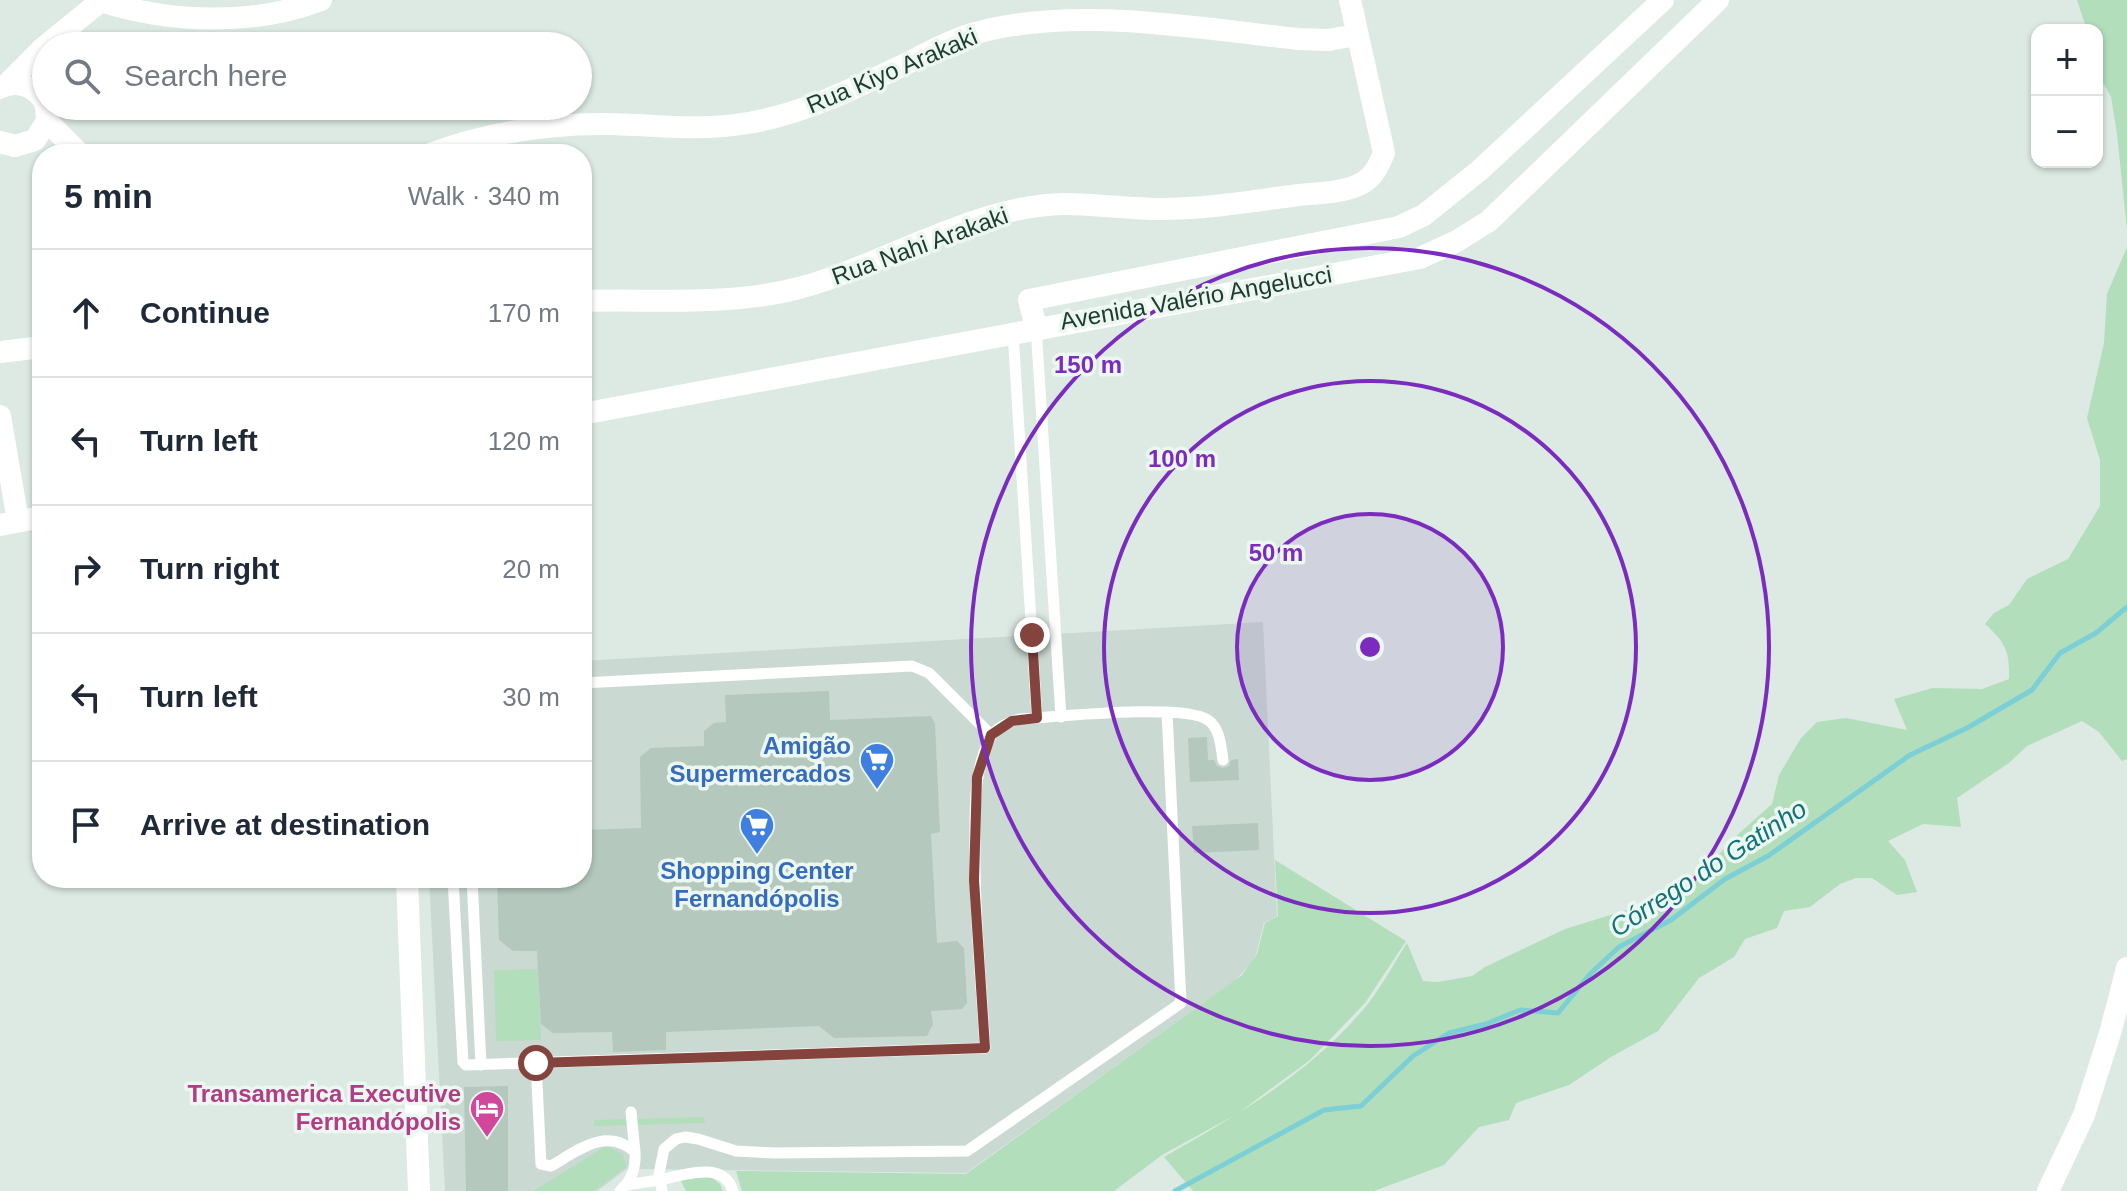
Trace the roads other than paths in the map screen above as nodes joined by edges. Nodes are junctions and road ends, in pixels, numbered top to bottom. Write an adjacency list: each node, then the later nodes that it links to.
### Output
1 (101, 0): 6 (street); 7 (street)
2 (321, 0): 6 (street)
3 (1350, 0): 8 (street)
4 (1663, 0): 18 (street, Avenida Valério Angelucci)
5 (1718, 0): 18 (street, Avenida Valério Angelucci)
6 (162, 8)
7 (62, 32)
8 (1357, 35): 16 (street, Rua Kiyo Arakaki); 17 (street, Rua Nahi Arakaki)
9 (32, 58): 10 (street)
10 (3, 86): 11 (street)
11 (32, 91)
12 (41, 124): 13 (street); 14 (street); 15 (street)
13 (0, 142)
14 (62, 144)
15 (67, 144)
16 (458, 144)
17 (592, 301)
18 (1036, 327): 19 (street, Avenida Valério Angelucci); 28 (lane)
19 (1013, 332): 22 (street, Avenida Valério Angelucci); 29 (lane)
20 (32, 348): 21 (street)
21 (0, 352)
22 (592, 412)
23 (0, 416): 25 (street)
24 (32, 519): 25 (street)
25 (9, 523)
26 (592, 682): 30 (lane)
27 (1167, 712): 28 (lane); 31 (lane); 40 (lane)
28 (1061, 717): 29 (lane)
29 (1037, 718): 30 (lane)
30 (991, 735): 36 (lane)
31 (1223, 760)
32 (407, 888): 42 (street)
33 (454, 888): 37 (lane)
34 (472, 888): 37 (lane)
35 (2127, 968): 44 (street)
36 (536, 1063): 37 (lane); 39 (lane)
37 (481, 1065)
38 (631, 1112): 39 (lane)
39 (635, 1152): 41 (lane)
40 (661, 1186): 41 (lane); 43 (lane)
41 (623, 1188)
42 (419, 1191)
43 (733, 1191)
44 (2048, 1191)

